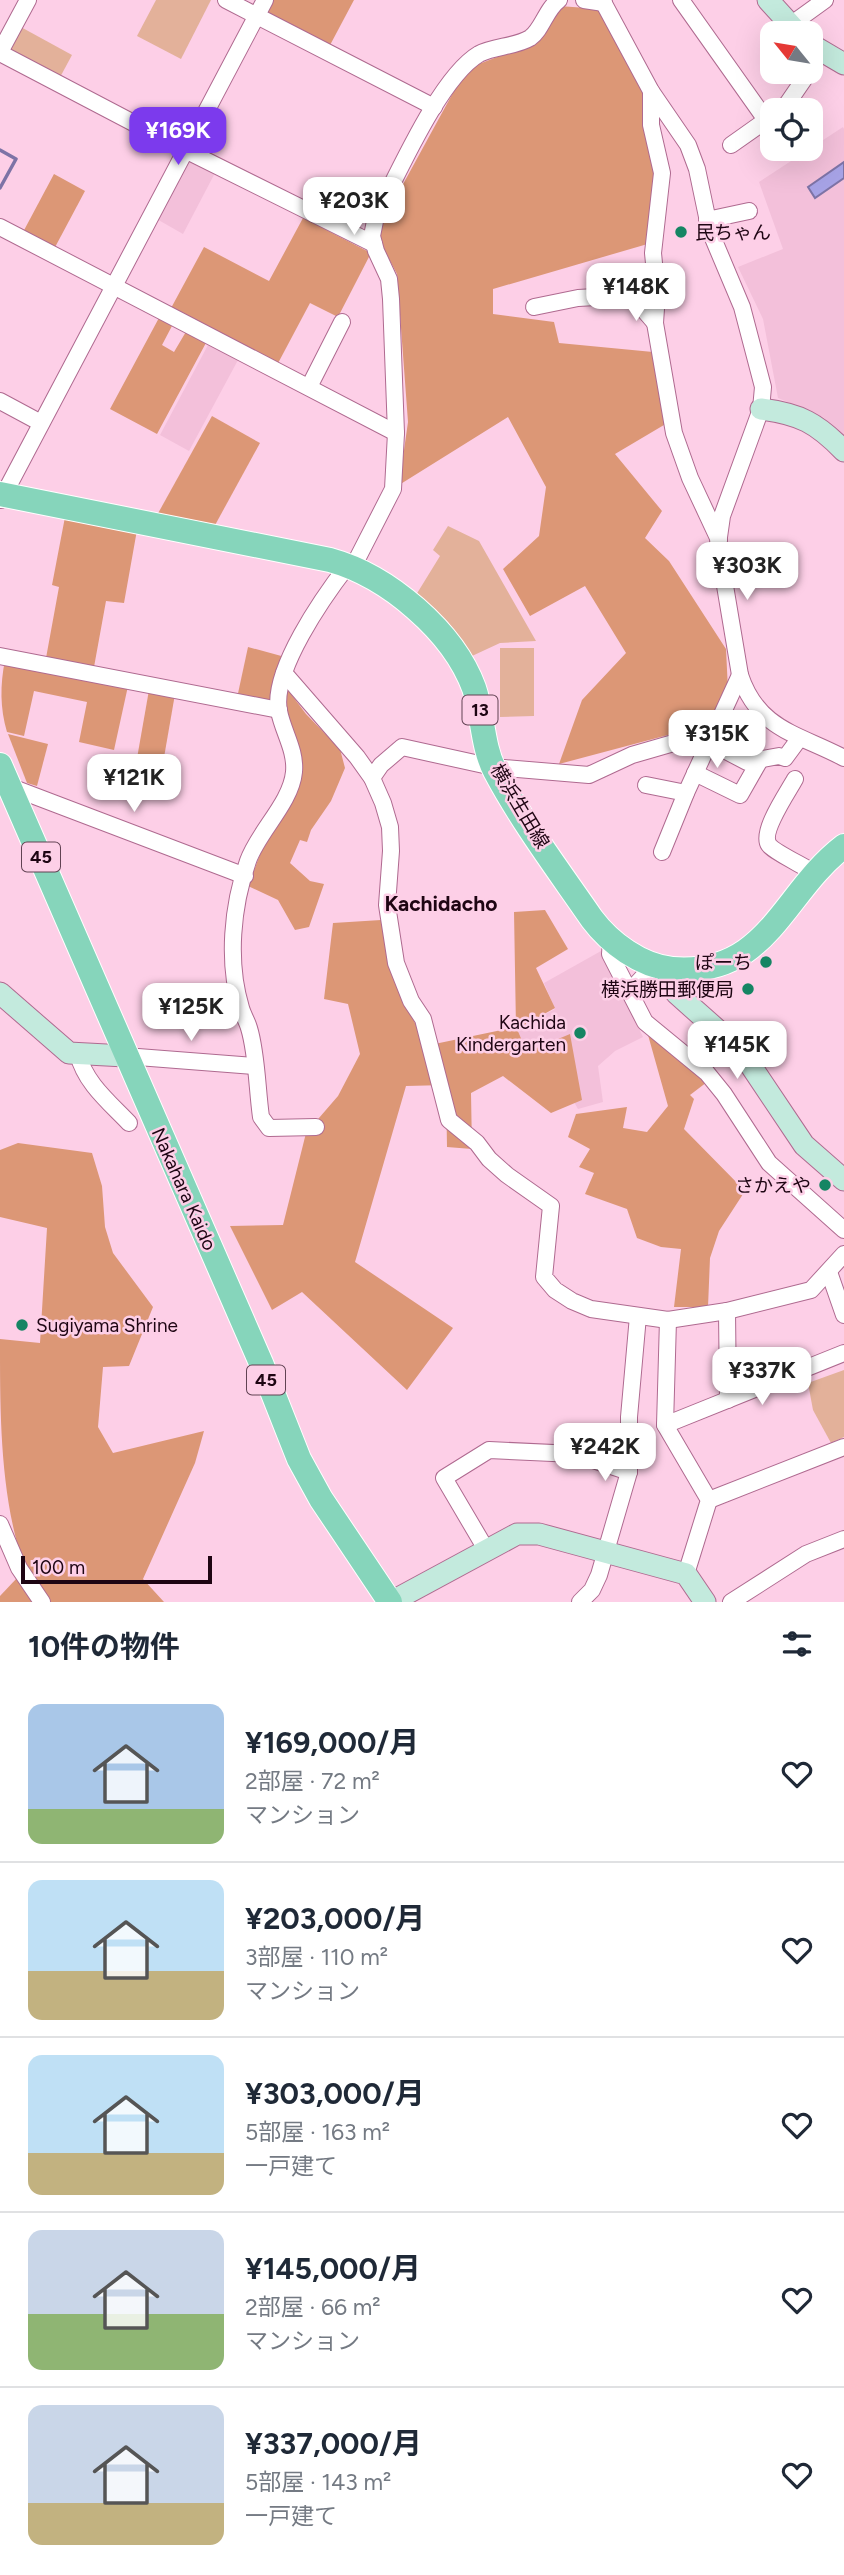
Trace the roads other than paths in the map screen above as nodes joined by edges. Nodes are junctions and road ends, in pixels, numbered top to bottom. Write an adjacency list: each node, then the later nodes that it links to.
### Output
1 (28, 0): 13 (street)
2 (226, 0): 10 (street)
3 (265, 0): 10 (street)
4 (559, 0): 18 (street)
5 (584, 0): 9 (street)
6 (681, 0): 17 (street)
7 (768, 0): 11 (street)
8 (825, 0): 12 (street)
9 (603, 1): 16 (street)
10 (256, 16): 18 (street); 21 (street)
11 (786, 21)
12 (802, 21)
13 (0, 52): 21 (street)
14 (823, 52): 15 (street)
15 (844, 64)
16 (651, 91): 23 (street); 29 (street)
17 (760, 100)
18 (434, 107): 25 (street)
19 (760, 124): 20 (street)
20 (731, 145)
21 (185, 150): 25 (street); 26 (street)
22 (749, 211): 23 (street)
23 (707, 220): 32 (street)
24 (0, 227): 26 (street)
25 (374, 244): 34 (street)
26 (114, 286): 30 (street); 33 (street)
27 (534, 307): 29 (street)
28 (342, 323): 30 (street)
29 (654, 323): 37 (street)
30 (309, 387): 34 (street)
31 (0, 401): 33 (street)
32 (761, 409): 35 (street); 37 (street)
33 (41, 423): 36 (street)
34 (396, 433): 38 (street)
35 (844, 451)
36 (1, 497): 38 (main road, 横浜生田線 / 13)
37 (719, 540): 41 (street)
38 (351, 566): 40 (street); 48 (main road, 横浜生田線 / 13)
39 (0, 656): 42 (street)
40 (284, 673): 42 (street); 50 (street)
41 (740, 675): 43 (street); 44 (street)
42 (279, 710): 58 (street)
43 (712, 736): 46 (street); 48 (street); 49 (street)
44 (799, 739): 45 (street); 46 (street)
45 (844, 758)
46 (760, 760): 49 (street)
47 (0, 765): 53 (main road, Nakahara Kaido / 45)
48 (493, 767): 50 (street); 59 (main road, 横浜生田線 / 13)
49 (695, 773): 54 (street)
50 (372, 779): 74 (street)
51 (795, 779): 57 (street)
52 (646, 785): 54 (street)
53 (11, 787): 58 (street); 64 (main road, Nakahara Kaido / 45)
54 (686, 793): 56 (street)
55 (844, 846): 57 (main road, 横浜生田線 / 13)
56 (662, 852)
57 (816, 874): 60 (main road, 横浜生田線 / 13)
58 (245, 876): 65 (street)
59 (611, 939): 60 (main road, 横浜生田線 / 13); 61 (street)
60 (660, 967): 61 (street); 68 (street)
61 (629, 992): 69 (street)
62 (0, 993): 63 (street)
63 (78, 1054): 64 (street); 66 (street)
64 (125, 1056): 65 (street); 88 (main road, Nakahara Kaido / 45)
65 (254, 1066): 67 (street)
66 (129, 1123)
67 (316, 1127)
68 (844, 1180)
69 (844, 1230)
70 (844, 1254): 71 (street)
71 (829, 1272): 72 (street); 73 (street)
72 (727, 1311): 75 (street); 77 (street)
73 (844, 1315)
74 (638, 1316): 75 (street); 80 (street)
75 (668, 1320): 78 (street)
76 (844, 1353): 77 (street)
77 (728, 1401): 78 (street)
78 (665, 1425): 81 (street)
79 (844, 1447): 81 (street)
80 (629, 1472): 84 (street); 85 (street)
81 (709, 1500): 86 (street)
82 (0, 1524): 87 (street)
83 (844, 1539): 91 (street)
84 (487, 1551): 85 (street); 88 (street)
85 (605, 1553): 86 (street); 89 (street)
86 (686, 1574): 90 (street)
87 (42, 1602)
88 (391, 1602)
89 (580, 1602)
90 (705, 1602)
91 (731, 1602)

